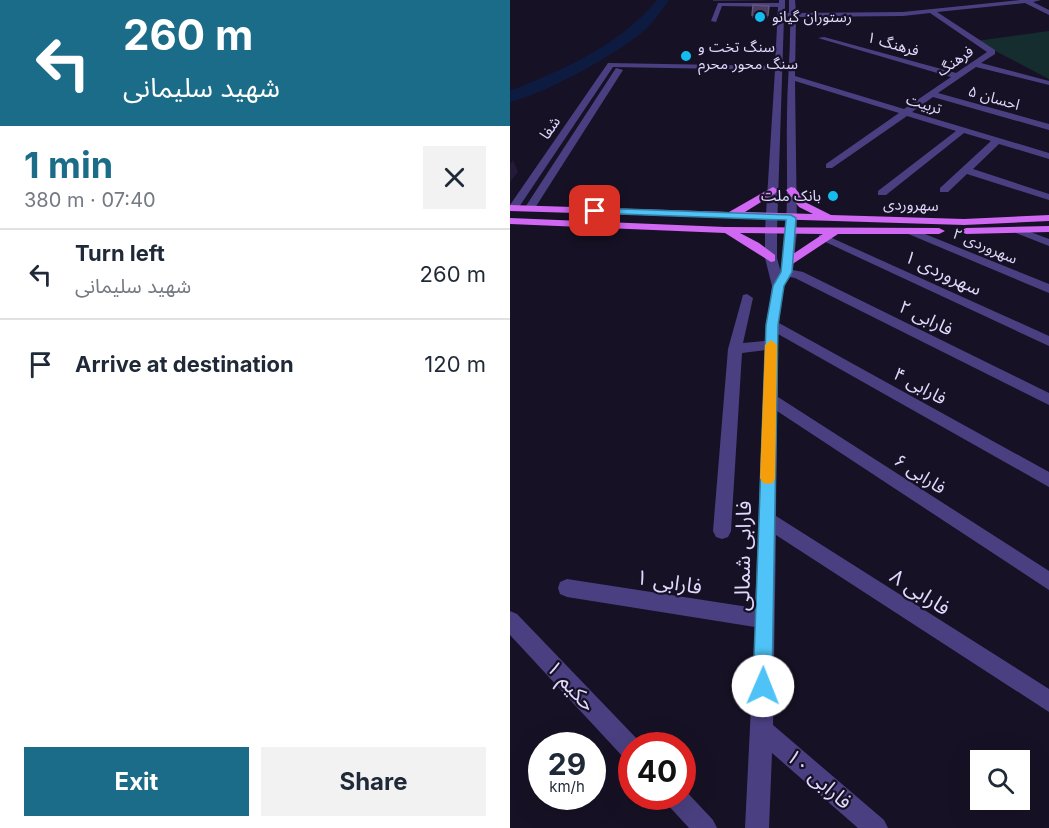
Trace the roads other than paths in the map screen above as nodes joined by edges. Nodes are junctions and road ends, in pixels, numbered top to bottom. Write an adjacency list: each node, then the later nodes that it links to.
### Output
1 (792, 0): 11 (street)
2 (914, 0): 7 (street)
3 (1038, 0): 6 (street)
4 (782, 2): 10 (street); 12 (street)
5 (1001, 2): 6 (street); 8 (street)
6 (1025, 2): 9 (street)
7 (924, 3)
8 (932, 12): 11 (street); 14 (street, فرهنگ)
9 (1049, 13)
10 (781, 15): 11 (street); 16 (street)
11 (792, 15): 18 (street)
12 (714, 21)
13 (822, 38): 17 (street, فرهنگ ۱)
14 (974, 64): 17 (street, فرهنگ); 19 (street)
15 (623, 65): 16 (street); 25 (street, شفا); 26 (street, شفا)
16 (778, 68): 30 (street)
17 (957, 76): 20 (street, فرهنگ)
18 (792, 78): 21 (street, تربیت); 31 (street)
19 (1049, 83)
20 (931, 94): 21 (street, فرهنگ); 22 (street, احسان ۵)
21 (903, 113): 23 (street, تربیت); 28 (street, فرهنگ)
22 (1049, 127)
23 (960, 130): 24 (street, تربیت); 33 (street)
24 (996, 142): 27 (street, تربیت); 29 (street)
25 (558, 143): 26 (street); 34 (street, شفا)
26 (572, 143): 35 (street, شفا)
27 (1049, 156)
28 (829, 166)
29 (966, 170): 32 (street); 36 (street)
30 (774, 186): 31 (street); 39 (main road); 40 (street)
31 (791, 187): 41 (street); 43 (main road)
32 (944, 190)
33 (882, 193)
34 (522, 195): 35 (street); 37 (street, شفا)
35 (538, 195): 38 (street, شفا)
36 (1049, 197)
37 (511, 208): 38 (main road, سهروردی)
38 (529, 209): 39 (main road, سهروردی)
39 (728, 216): 40 (main road, سهروردی)
40 (772, 217): 41 (main road, سهروردی); 47 (street, فارابی شمالی)
41 (791, 218): 43 (main road, سهروردی); 48 (street, فارابی شمالی)
42 (1049, 218): 43 (main road, سهروردی)
43 (830, 219)
44 (510, 221): 46 (main road, سهروردی)
45 (1049, 229): 51 (main road, سهروردی)
46 (725, 230): 47 (main road, سهروردی); 54 (main road)
47 (771, 230): 48 (main road, سهروردی); 54 (street, فارابی شمالی)
48 (791, 231): 49 (main road, سهروردی); 55 (street, فارابی شمالی)
49 (836, 231): 50 (main road, سهروردی); 52 (main road)
50 (910, 231): 51 (main road, سهروردی); 56 (street, سهروردی ۲)
51 (1020, 231): 53 (street)
52 (823, 237): 55 (main road); 59 (street, سهروردی ۱)
53 (1049, 243)
54 (771, 258): 55 (street, فارابی شمالی)
55 (784, 274): 58 (street, فارابی شمالی); 63 (street, فارابی ۲)
56 (1049, 289)
57 (747, 298): 61 (street)
58 (772, 325): 60 (street, فارابی شمالی); 64 (street, فارابی ۴)
59 (1049, 340)
60 (771, 345): 61 (street); 62 (street, فارابی شمالی)
61 (735, 349): 66 (street)
62 (770, 399): 65 (street, فارابی شمالی); 67 (street, فارابی ۶)
63 (1049, 399)
64 (1049, 480)
65 (767, 520): 69 (street, فارابی شمالی); 71 (street, فارابی ۸)
66 (722, 531)
67 (1049, 581)
68 (567, 588): 69 (street, فارابی ۱)
69 (764, 619): 72 (street, فارابی شمالی)
70 (510, 621): 73 (street, حکیم ۱)
71 (1049, 701)
72 (762, 730): 76 (street, فارابی شمالی); 77 (street, فارابی ۱۰)
73 (618, 735)
74 (688, 810): 75 (street)
75 (705, 828)
76 (757, 828)
77 (876, 828)

